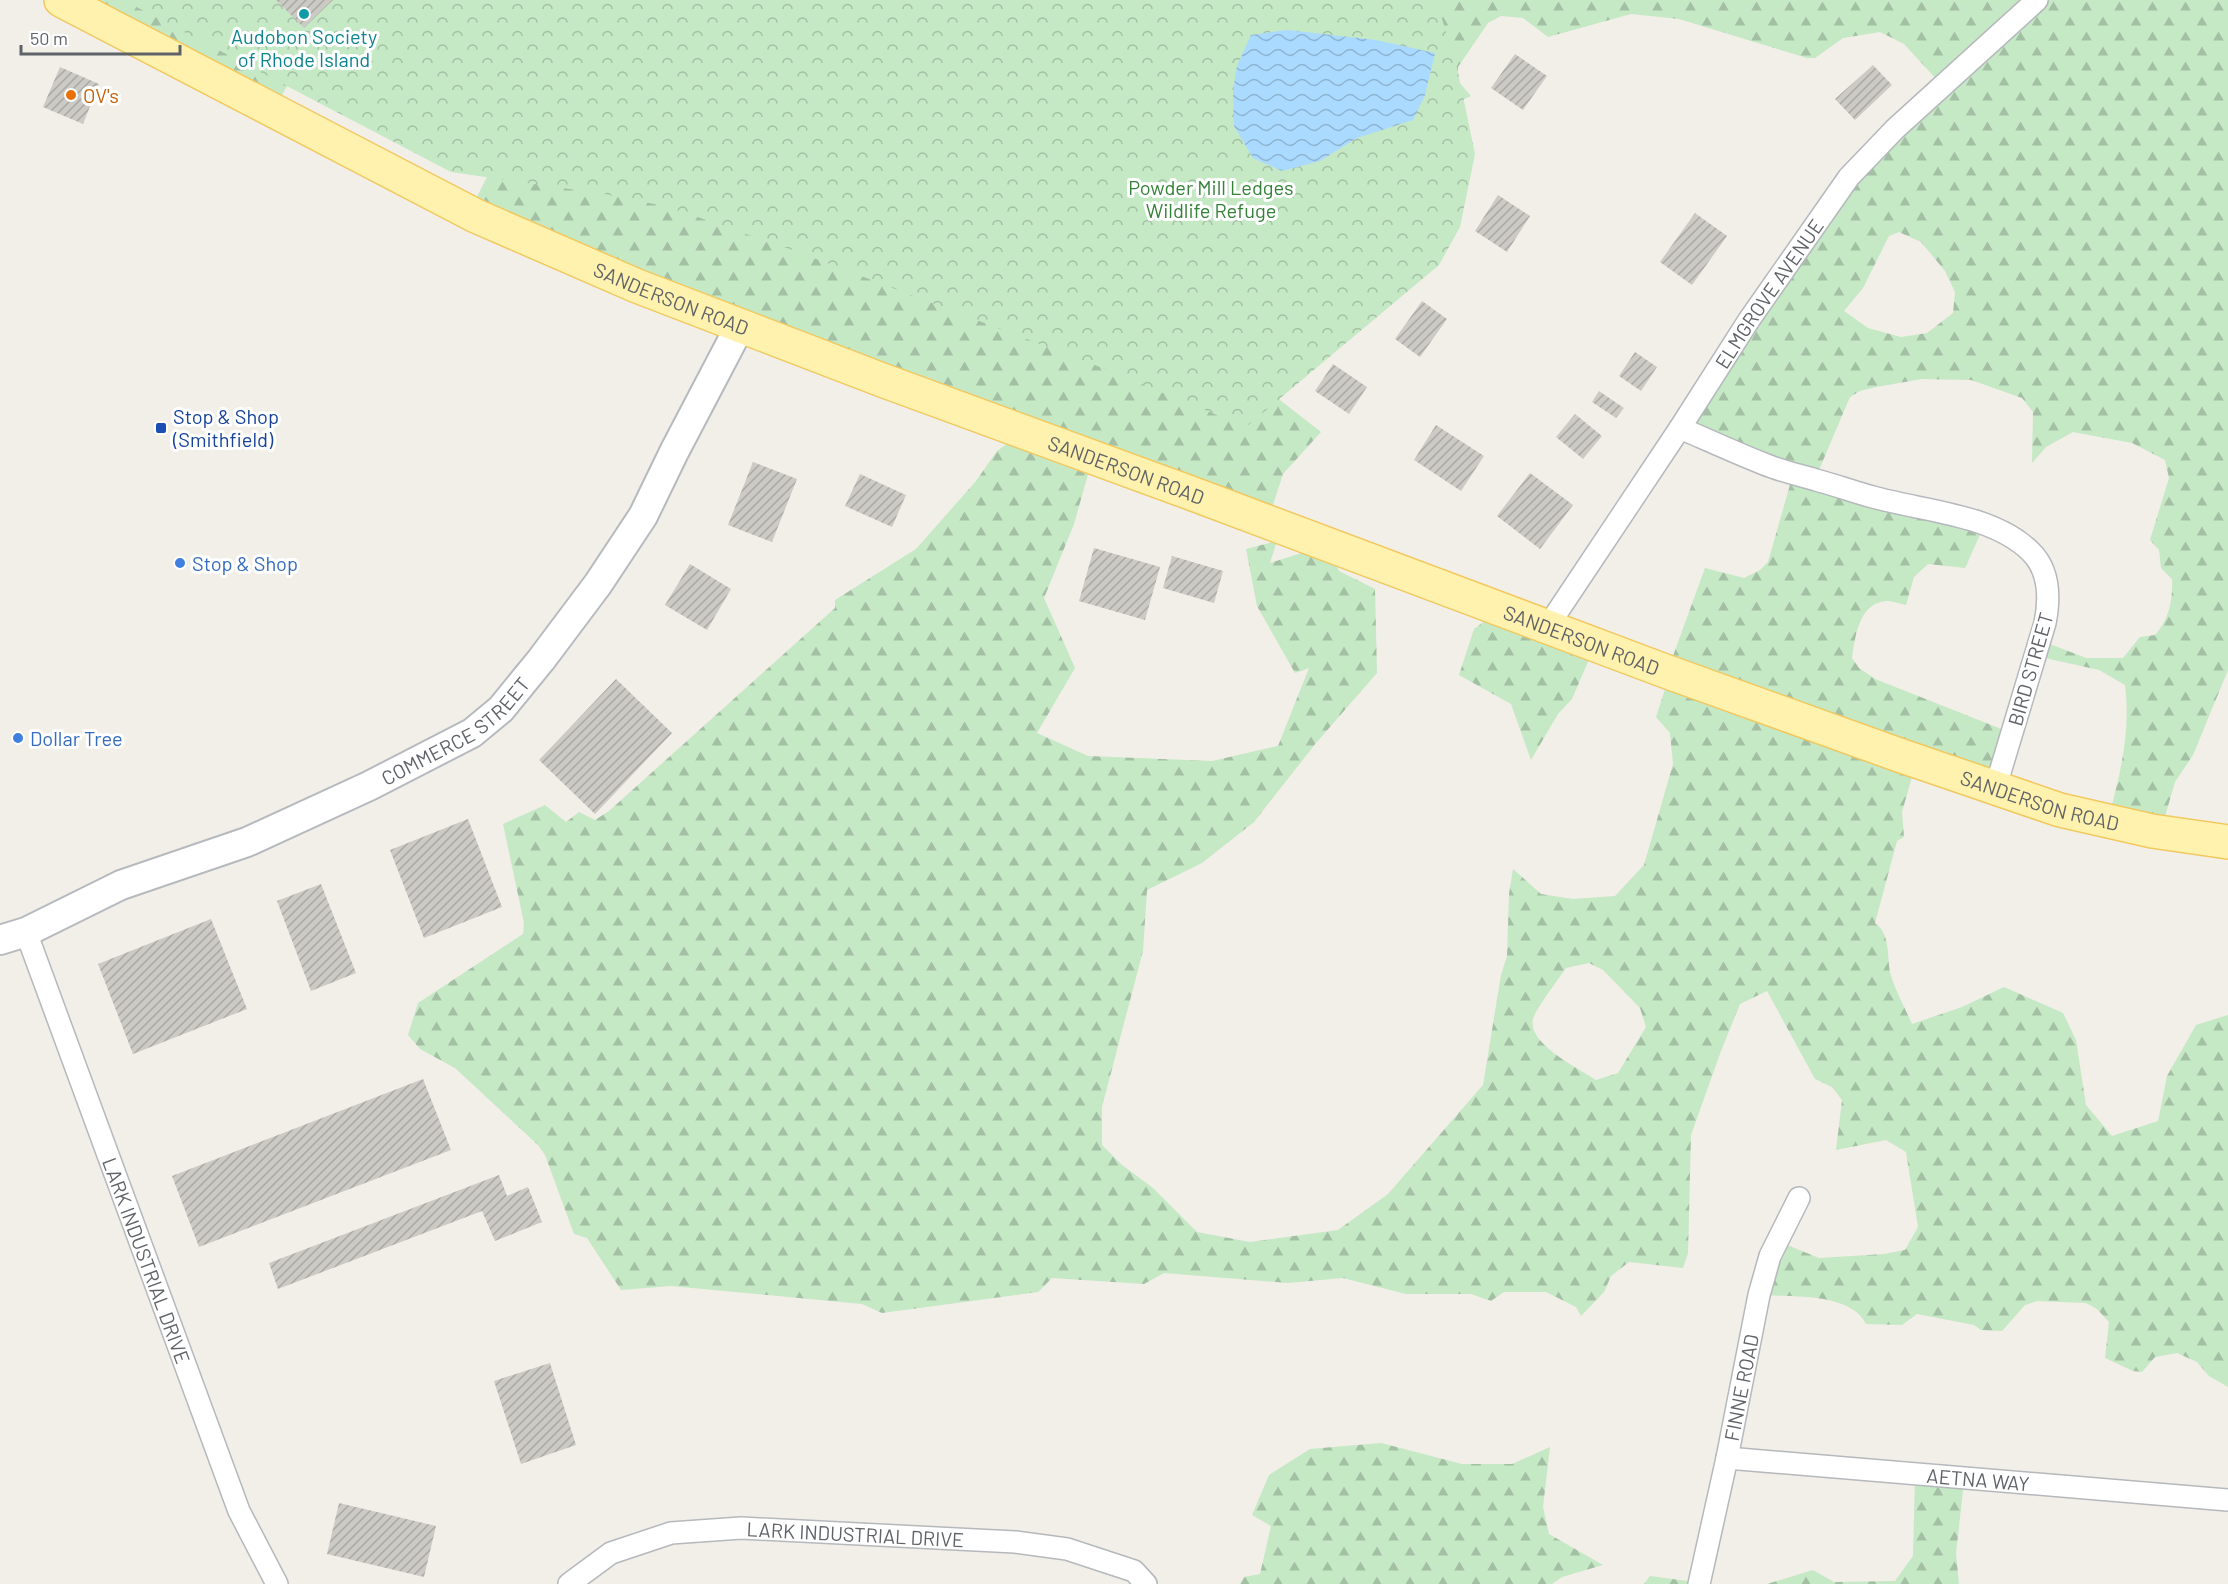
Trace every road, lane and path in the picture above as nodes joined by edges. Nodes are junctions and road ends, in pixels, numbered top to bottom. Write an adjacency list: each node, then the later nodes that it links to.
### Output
1 (61, 0): 3 (main road, SANDERSON ROAD)
2 (2037, 0): 4 (street, ELMGROVE AVENUE)
3 (740, 326): 5 (main road, SANDERSON ROAD); 8 (street, COMMERCE STREET)
4 (1680, 428): 5 (street, ELMGROVE AVENUE); 6 (street, BIRD STREET)
5 (1548, 626): 6 (main road, SANDERSON ROAD)
6 (1995, 789): 7 (main road, SANDERSON ROAD)
7 (2228, 842)
8 (13, 936): 12 (street, LARK INDUSTRIAL DRIVE)
9 (1799, 1198): 10 (street, FINNE ROAD)
10 (1727, 1458): 11 (street, AETNA WAY); 15 (street, FINNE ROAD)
11 (2228, 1500)
12 (277, 1584)
13 (569, 1584): 14 (street, LARK INDUSTRIAL DRIVE)
14 (1146, 1584)
15 (1699, 1584)

